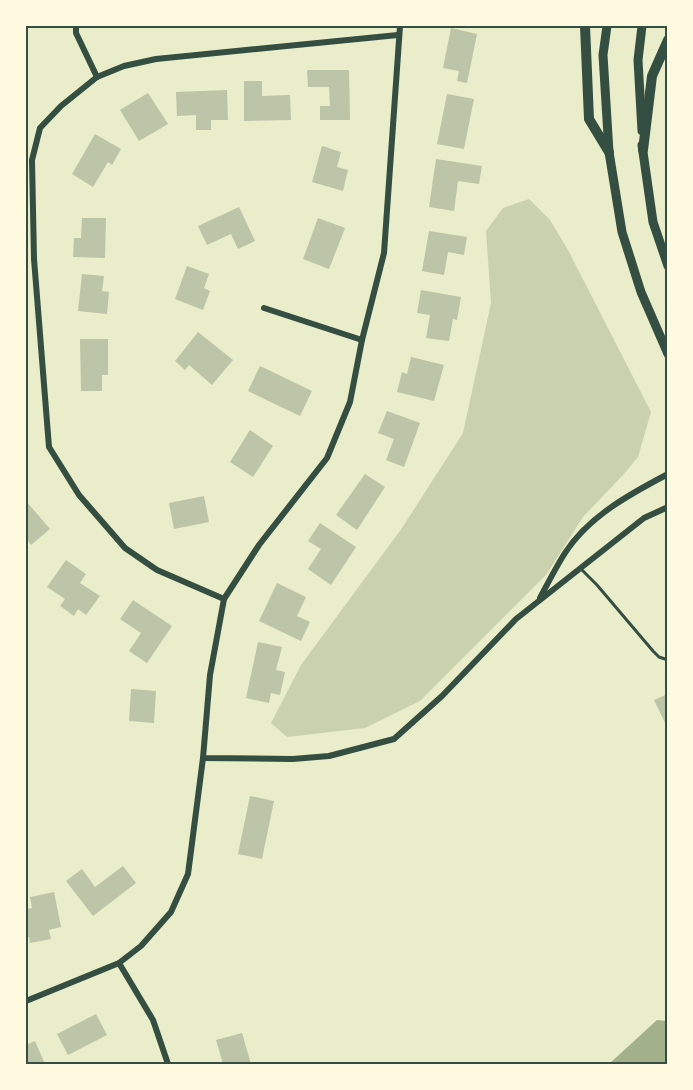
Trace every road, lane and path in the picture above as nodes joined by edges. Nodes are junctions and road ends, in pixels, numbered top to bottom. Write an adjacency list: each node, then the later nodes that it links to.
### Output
1 (76, 26): 8 (street)
2 (400, 26): 6 (street)
3 (585, 26): 10 (main road)
4 (607, 26): 10 (main road)
5 (642, 26): 9 (main road)
6 (398, 34): 8 (street); 13 (street)
7 (668, 40): 9 (main road)
8 (97, 76): 18 (street)
9 (643, 150): 11 (main road)
10 (609, 152): 14 (main road)
11 (668, 266)
12 (264, 308): 13 (street)
13 (362, 340): 18 (street)
14 (668, 354)
15 (668, 474): 19 (street)
16 (668, 507): 17 (street)
17 (580, 567): 19 (street); 20 (lane)
18 (224, 599): 21 (street)
19 (539, 600): 21 (street)
20 (668, 660)
21 (203, 758): 22 (street)
22 (119, 963): 23 (street); 24 (street)
23 (26, 1001)
24 (168, 1065)

